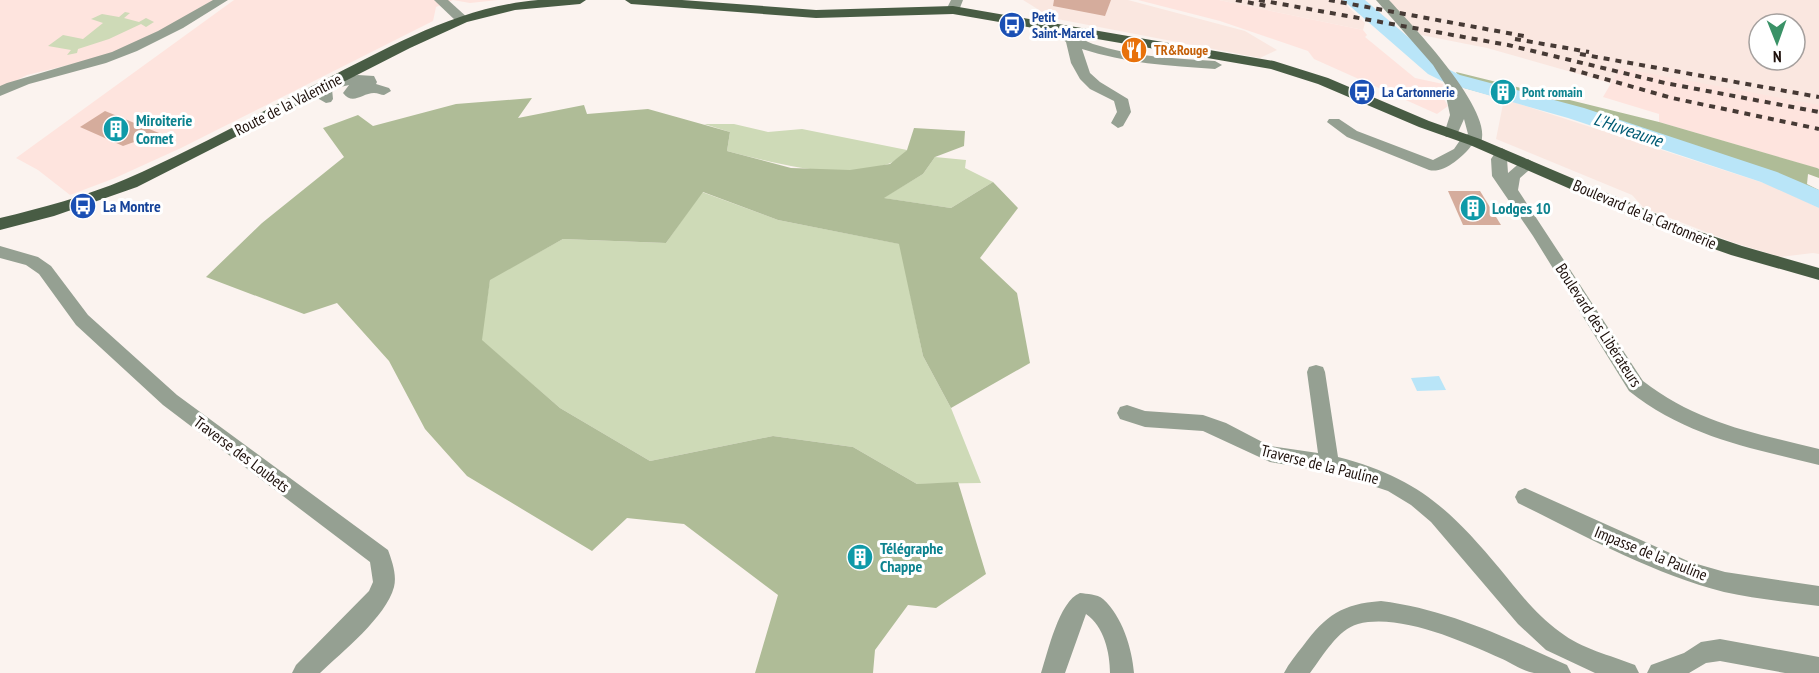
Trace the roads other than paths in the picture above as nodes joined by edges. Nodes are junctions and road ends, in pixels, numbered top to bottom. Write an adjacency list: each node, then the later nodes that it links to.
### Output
1 (222, 0): 16 (street)
2 (440, 0): 8 (street)
3 (518, 0): 8 (main road, Route de la Valentine)
4 (580, 0): 8 (main road, Route de la Valentine)
5 (631, 0): 7 (main road)
6 (1382, 0): 14 (street)
7 (955, 5): 9 (main road)
8 (460, 17): 11 (main road, Route de la Valentine)
9 (1052, 26): 10 (street); 20 (main road)
10 (1072, 40): 12 (street); 19 (street)
11 (370, 60): 13 (main road, Route de la Valentine); 17 (main road, Route de la Valentine)
12 (1215, 66)
13 (341, 70): 17 (main road); 25 (main road, Route de la Valentine)
14 (1453, 88): 20 (street); 21 (street)
15 (384, 91): 17 (street)
16 (0, 92)
17 (325, 93): 26 (main road, Route de la Valentine)
18 (1334, 122): 21 (street)
19 (1118, 123)
20 (1451, 134): 21 (main road)
21 (1472, 140): 22 (main road, Boulevard de la Cartonnerie)
22 (1502, 153): 23 (main road, Boulevard de la Cartonnerie); 24 (street, Boulevard des Libérateurs)
23 (1528, 164): 24 (street); 28 (main road, Boulevard de la Cartonnerie)
24 (1511, 189): 31 (street, Boulevard des Libérateurs)
25 (0, 213)
26 (0, 224)
27 (0, 252): 36 (street, Traverse des Loubets)
28 (1819, 274)
29 (1316, 372): 32 (street)
30 (1127, 413): 32 (street, Traverse de la Pauline)
31 (1819, 457)
32 (1329, 464): 41 (street, Traverse de la Pauline)
33 (1525, 497): 34 (street, Impasse de la Pauline)
34 (1819, 596)
35 (1819, 668): 42 (street)
36 (304, 673)
37 (1053, 673): 38 (street)
38 (1122, 673)
39 (1296, 673): 40 (street)
40 (1559, 673)
41 (1627, 673)
42 (1659, 673)

